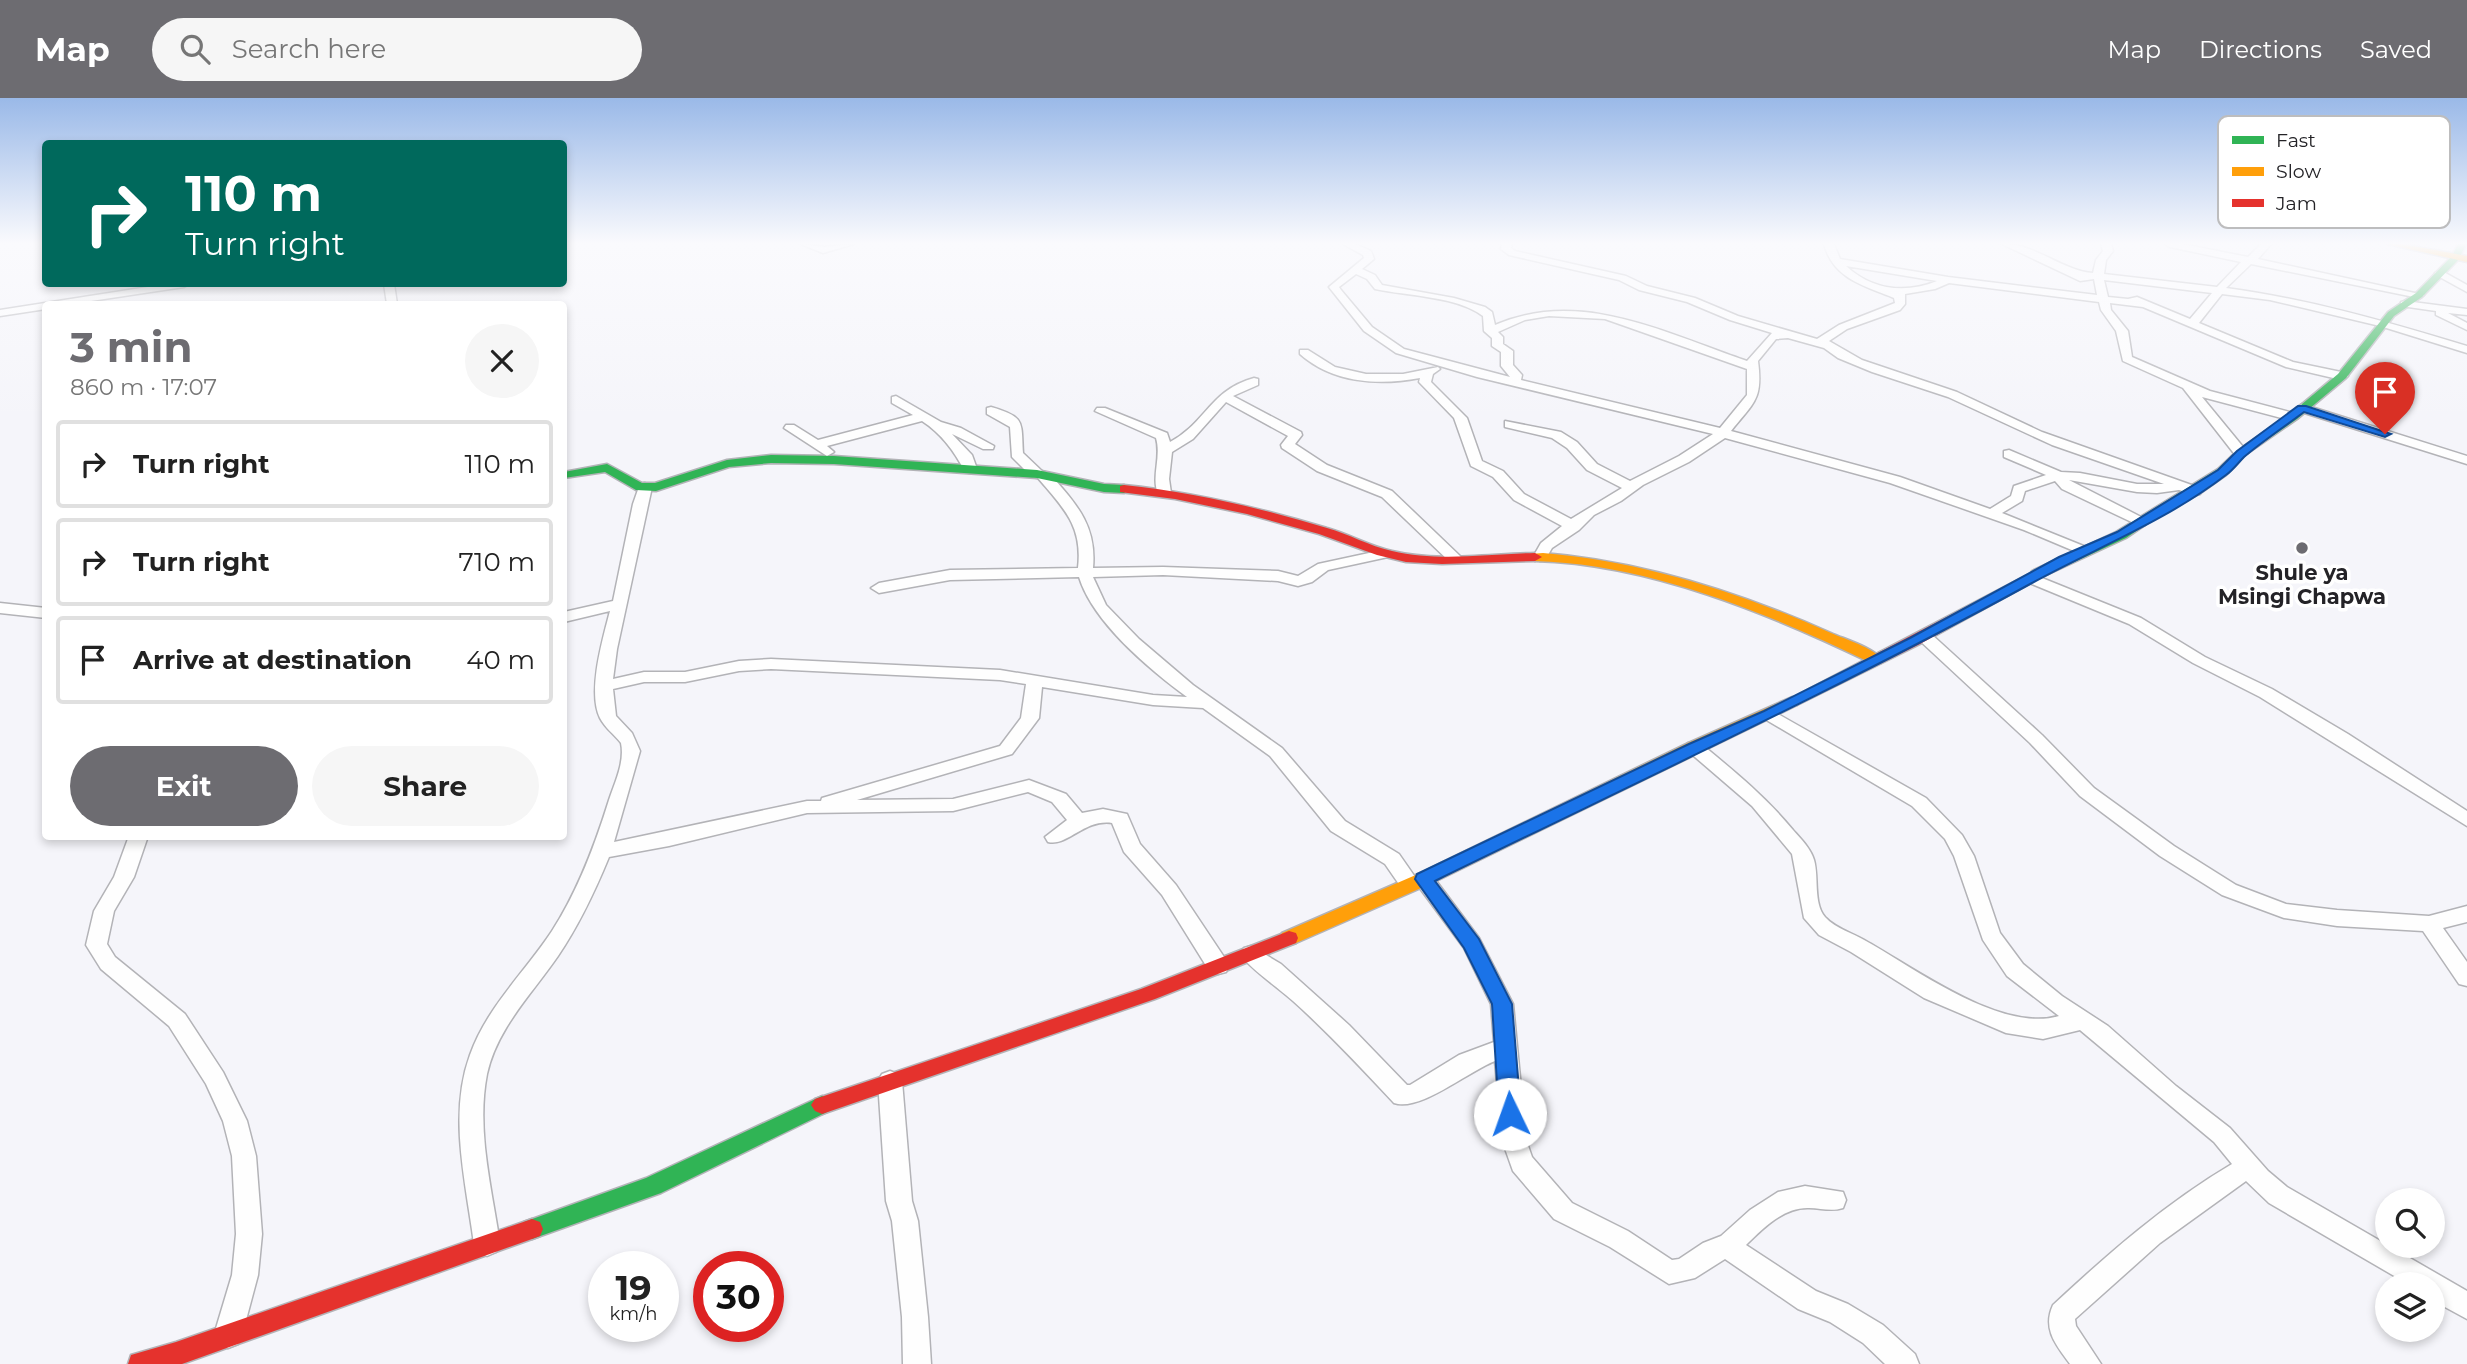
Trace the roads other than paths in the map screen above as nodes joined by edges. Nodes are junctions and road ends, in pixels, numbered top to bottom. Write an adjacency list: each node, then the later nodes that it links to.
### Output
1 (1346, 303): 23 (street)
2 (1458, 303): 18 (street)
3 (1698, 303): 19 (street)
4 (1900, 303): 20 (street)
5 (2105, 303): 29 (street)
6 (2141, 303): 16 (street)
7 (2213, 303): 16 (street)
8 (2295, 303): 15 (street)
9 (2408, 303): 15 (street)
10 (2420, 303): 12 (street)
11 (42, 307): 14 (street)
12 (2434, 309): 13 (street); 17 (street)
13 (2467, 312)
14 (0, 313)
15 (2383, 324): 21 (street); 26 (street)
16 (2190, 325): 26 (street)
17 (2467, 327)
18 (1490, 331): 24 (street); 27 (street)
19 (1792, 334): 20 (street); 24 (street)
20 (1824, 345): 55 (street)
21 (2467, 350)
22 (1304, 352): 25 (street)
23 (1451, 366): 25 (street); 27 (street)
24 (1751, 366): 39 (street)
25 (1427, 372): 59 (street)
26 (2342, 376): 34 (street)
27 (1515, 381): 39 (street)
28 (1254, 382): 30 (street)
29 (2189, 388): 34 (street); 45 (street)
30 (1224, 396): 42 (street); 63 (street)
31 (896, 400): 35 (street)
32 (991, 411): 43 (street)
33 (1101, 411): 42 (street)
34 (2297, 413): 45 (street); 47 (street)
35 (924, 416): 37 (street); 40 (street)
36 (1509, 424): 54 (street)
37 (938, 427): 41 (street); 44 (street)
38 (790, 428): 40 (street)
39 (1723, 433): 54 (street); 57 (street)
40 (818, 444): 48 (street)
41 (988, 446): 43 (street); 44 (street)
42 (1167, 449): 56 (street)
43 (1016, 450): 51 (street)
44 (961, 453): 49 (street)
45 (2241, 453): 55 (street)
46 (2009, 454): 52 (street)
47 (2463, 455)
48 (834, 460): 49 (street); 53 (street)
49 (970, 469): 51 (street)
50 (567, 475): 53 (street)
51 (1041, 475): 56 (street); 64 (street)
52 (2058, 476): 55 (street); 57 (street); 58 (street)
53 (645, 487): 67 (street)
54 (1631, 487): 59 (street)
55 (2188, 488): 58 (street)
56 (1164, 493): 61 (street)
57 (1992, 514): 60 (street)
58 (2140, 522): 60 (street)
59 (1574, 527): 62 (street)
60 (2086, 552): 65 (street)
61 (1383, 554): 63 (street); 64 (street)
62 (1540, 557): 63 (street); 72 (street)
63 (1455, 559)
64 (1085, 574): 66 (street); 75 (street)
65 (2032, 579): 71 (street); 79 (street)
66 (879, 588)
67 (618, 604): 70 (street); 74 (street)
68 (0, 608): 69 (street)
69 (42, 613)
70 (567, 616)
71 (1924, 636): 72 (street); 86 (street)
72 (1876, 660): 76 (street)
73 (1035, 680): 74 (street); 75 (street); 78 (street)
74 (605, 686): 83 (street)
75 (1204, 703): 84 (street)
76 (1769, 714): 77 (street); 90 (street)
77 (1694, 747): 84 (street); 90 (street)
78 (815, 806): 80 (street); 83 (street)
79 (2467, 820)
80 (1079, 822): 81 (street); 88 (street)
81 (1055, 837)
82 (138, 840): 100 (street)
83 (602, 851): 95 (street)
84 (1417, 882): 87 (street); 91 (street)
85 (2467, 914): 86 (street)
86 (2429, 924): 89 (street)
87 (1251, 954): 88 (street); 91 (street)
88 (1218, 966): 92 (street)
89 (2467, 978)
90 (2085, 1021): 93 (street)
91 (1506, 1047): 96 (street)
92 (890, 1081): 95 (street); 103 (street)
93 (2248, 1167): 97 (street); 105 (street)
94 (1834, 1200): 96 (street)
95 (487, 1244): 100 (street)
96 (1728, 1247): 104 (street)
97 (2410, 1272)
98 (2445, 1293): 99 (street)
99 (2467, 1306)
100 (228, 1335): 101 (street)
101 (175, 1359): 102 (street)
102 (140, 1364)
103 (917, 1364)
104 (1905, 1364)
105 (2087, 1364)

